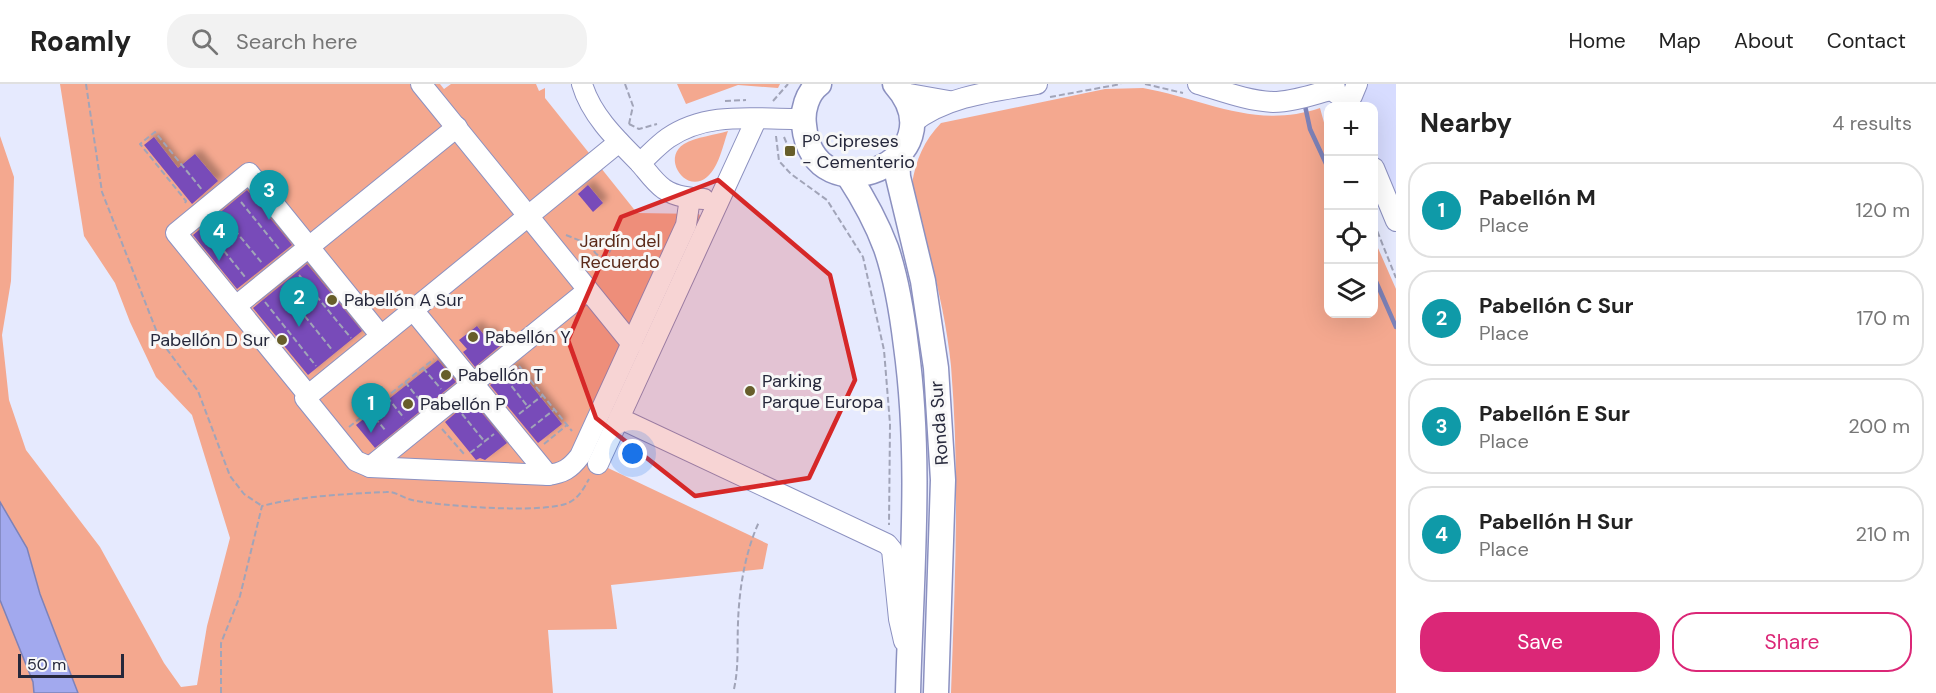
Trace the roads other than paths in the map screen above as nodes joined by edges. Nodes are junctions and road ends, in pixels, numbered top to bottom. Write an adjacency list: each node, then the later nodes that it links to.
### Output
1 (582, 84): 13 (street)
2 (1198, 84): 6 (street)
3 (425, 85): 12 (street)
4 (816, 85): 9 (main road)
5 (899, 89): 8 (street); 11 (main road)
6 (1345, 90)
7 (1042, 91): 8 (street)
8 (949, 101): 11 (street)
9 (803, 119): 10 (street); 16 (main road, Ronda Sur)
10 (756, 120): 15 (street); 28 (street)
11 (911, 124): 14 (main road)
12 (457, 127): 18 (street); 20 (street)
13 (619, 142): 15 (street); 18 (street)
14 (897, 158): 16 (main road); 34 (main road, Ronda Sur)
15 (640, 163): 25 (street)
16 (848, 175): 32 (main road, Ronda Sur)
17 (1378, 178): 19 (street)
18 (528, 216): 21 (street); 23 (street)
19 (1396, 221)
20 (309, 248): 22 (street); 22 (street); 24 (street)
21 (587, 291): 25 (street); 26 (street)
22 (236, 306): 27 (street)
23 (413, 310): 24 (street); 26 (street)
24 (381, 336): 27 (street)
25 (632, 344): 31 (street)
26 (473, 384): 30 (street); 31 (street)
27 (308, 395): 30 (street)
28 (619, 418): 29 (street); 32 (street)
29 (598, 464)
30 (370, 467): 31 (street)
31 (548, 475)
32 (909, 662): 33 (main road, Ronda Sur)
33 (908, 693)
34 (936, 693)

